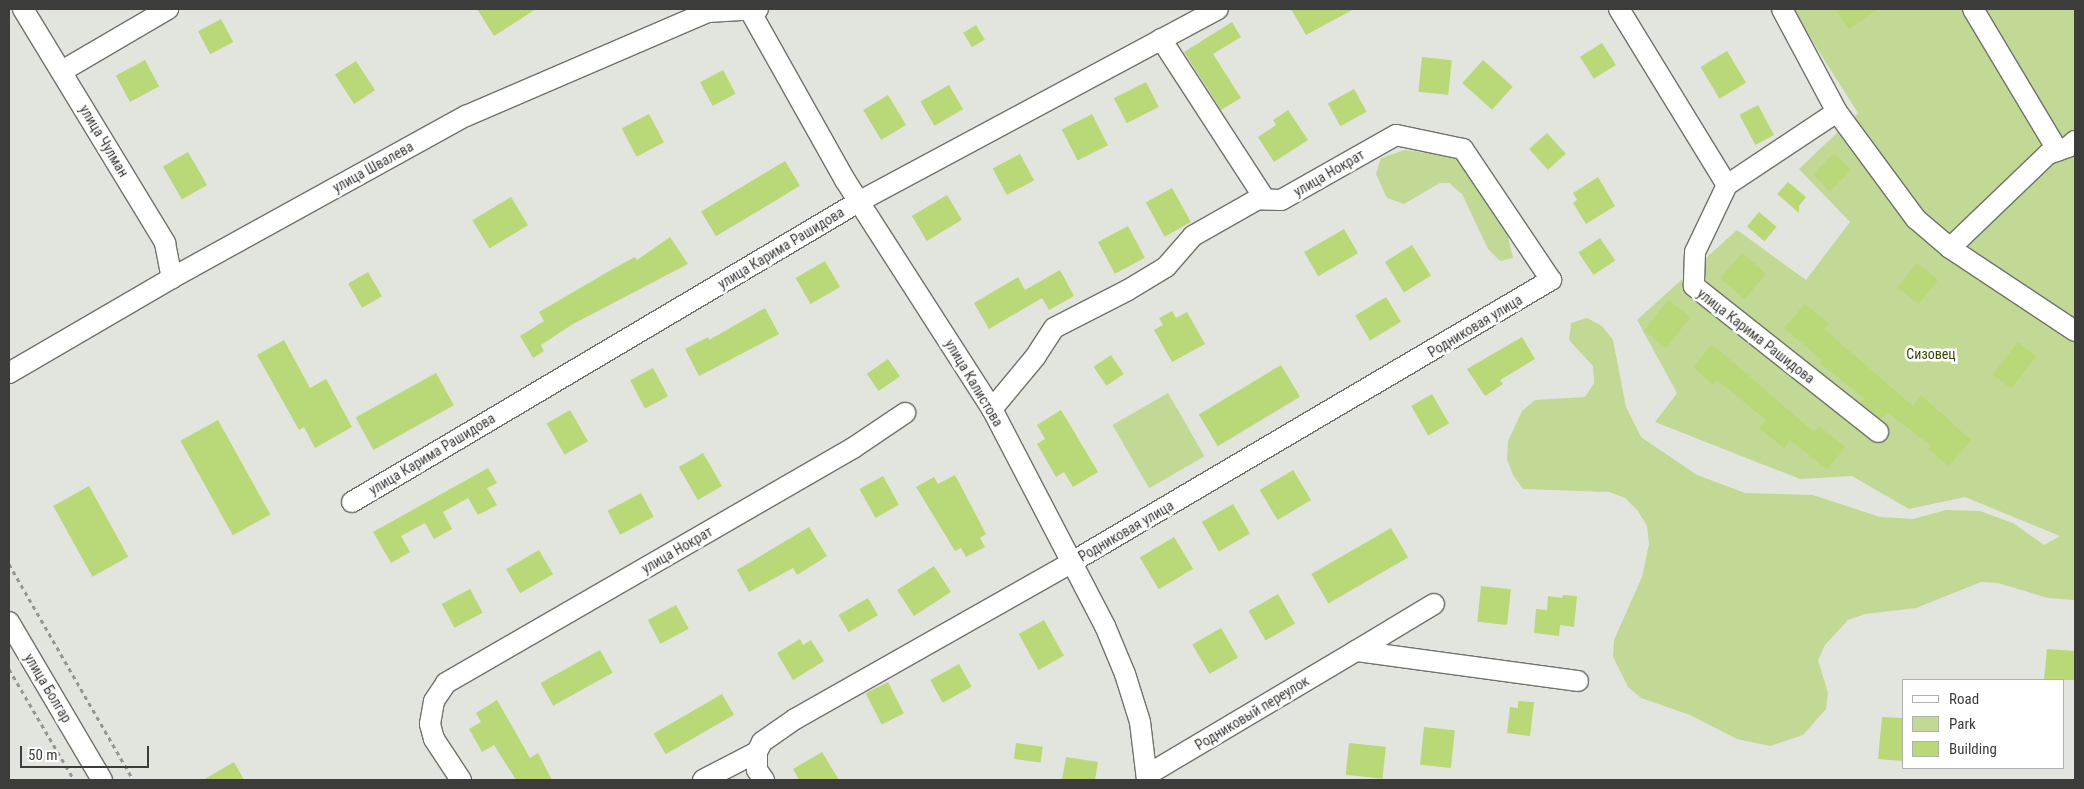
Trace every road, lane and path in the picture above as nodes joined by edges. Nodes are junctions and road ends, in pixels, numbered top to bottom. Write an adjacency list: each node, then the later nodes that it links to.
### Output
1 (23, 9): 9 (street, улица Чулман)
2 (168, 9): 9 (street)
3 (752, 9): 14 (street, улица Калистова); 16 (street, улица Швалева)
4 (1218, 9): 8 (street, улица Карима Рашидова)
5 (1619, 9): 12 (street)
6 (1782, 9): 10 (street)
7 (1972, 9): 11 (street)
8 (1161, 40): 13 (street); 14 (street, улица Карима Рашидова)
9 (62, 71): 16 (street, улица Чулман)
10 (1837, 112): 12 (street); 15 (street)
11 (2067, 146): 15 (street)
12 (1727, 186): 22 (street, улица Карима Рашидова)
13 (1266, 199): 17 (street, улица Нократ); 20 (street, улица Нократ)
14 (860, 201): 20 (street, улица Калистова); 23 (street, улица Карима Рашидова)
15 (1950, 248): 18 (street)
16 (172, 278): 19 (street, улица Швалева)
17 (1551, 280): 24 (street, Родниковая улица)
18 (2075, 332)
19 (9, 373)
20 (992, 408): 24 (street, улица Калистова)
21 (905, 413): 36 (street, улица Нократ)
22 (1878, 432)
23 (352, 502)
24 (1072, 562): 31 (street, Родниковая улица); 32 (street, улица Калистова)
25 (9, 564): 35 (path)
26 (1434, 604): 28 (street, Родниковый переулок)
27 (9, 622): 34 (street, улица Болгар)
28 (1356, 651): 30 (street); 32 (street, Родниковый переулок)
29 (9, 670): 33 (path)
30 (1578, 681)
31 (758, 752): 37 (street, Родниковая улица); 38 (street)
32 (1147, 777)
33 (74, 780)
34 (102, 780)
35 (134, 780)
36 (461, 780)
37 (703, 780)
38 (764, 780)

